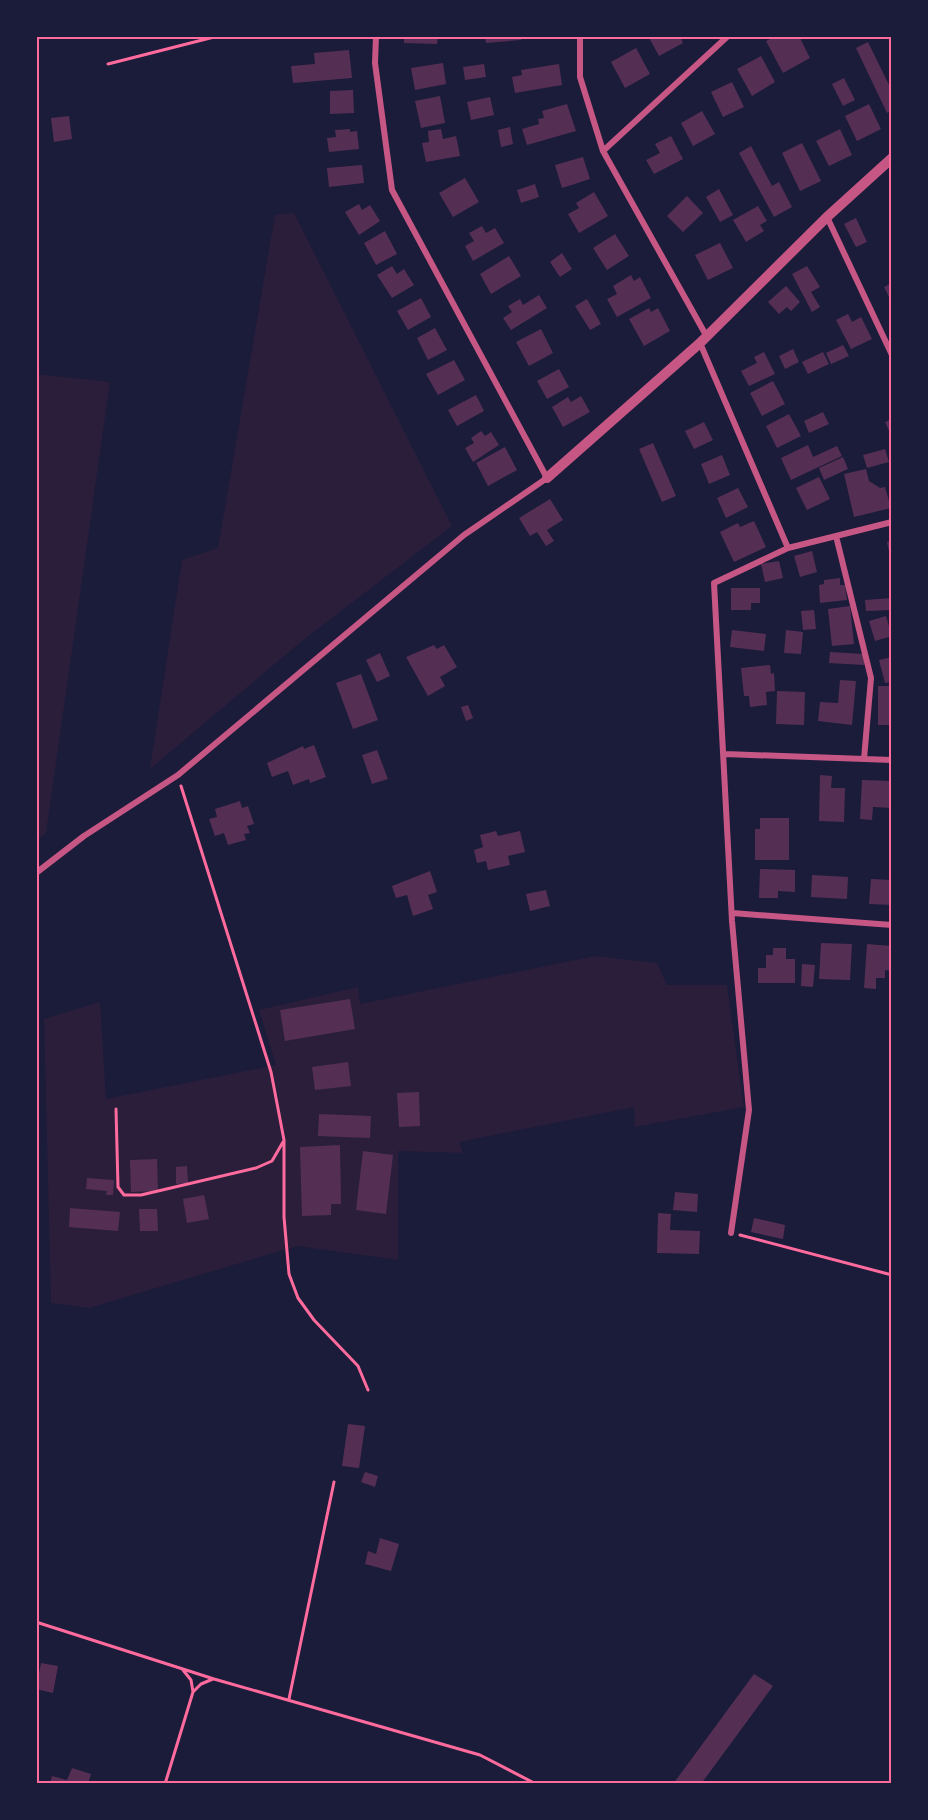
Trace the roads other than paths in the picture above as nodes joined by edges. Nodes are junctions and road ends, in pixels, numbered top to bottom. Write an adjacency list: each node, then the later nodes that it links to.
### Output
1 (376, 36): 9 (street)
2 (580, 36): 4 (street)
3 (728, 36): 4 (street)
4 (603, 152): 7 (street)
5 (892, 158): 6 (street)
6 (827, 217): 7 (street); 8 (street)
7 (704, 340): 9 (street); 12 (street)
8 (892, 355)
9 (547, 478): 16 (street)
10 (892, 522): 11 (street)
11 (836, 536): 12 (street); 14 (street)
12 (788, 548): 13 (street)
13 (725, 754): 14 (street); 17 (street)
14 (864, 759): 15 (street)
15 (892, 760)
16 (36, 873)
17 (732, 913): 18 (street); 19 (street)
18 (892, 926)
19 (731, 1233)

